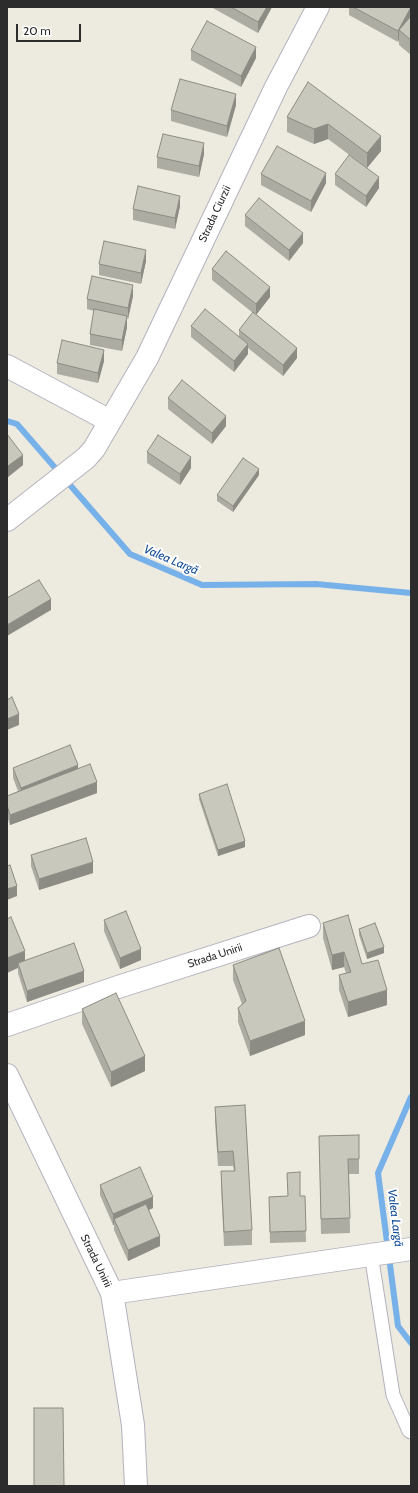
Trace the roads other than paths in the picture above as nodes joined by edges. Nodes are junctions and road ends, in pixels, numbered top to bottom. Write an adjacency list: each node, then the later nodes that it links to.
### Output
1 (318, 7): 3 (street, Strada Ciurzii)
2 (7, 366): 3 (street)
3 (110, 421): 4 (street, Strada Ciurzii)
4 (7, 520)
5 (309, 926): 6 (street, Strada Unirii)
6 (7, 1025)
7 (7, 1074): 10 (street, Strada Unirii)
8 (407, 1249): 9 (street)
9 (376, 1254): 10 (street); 11 (lane)
10 (112, 1292): 12 (street, Strada Unirii)
11 (411, 1432)
12 (136, 1486)

